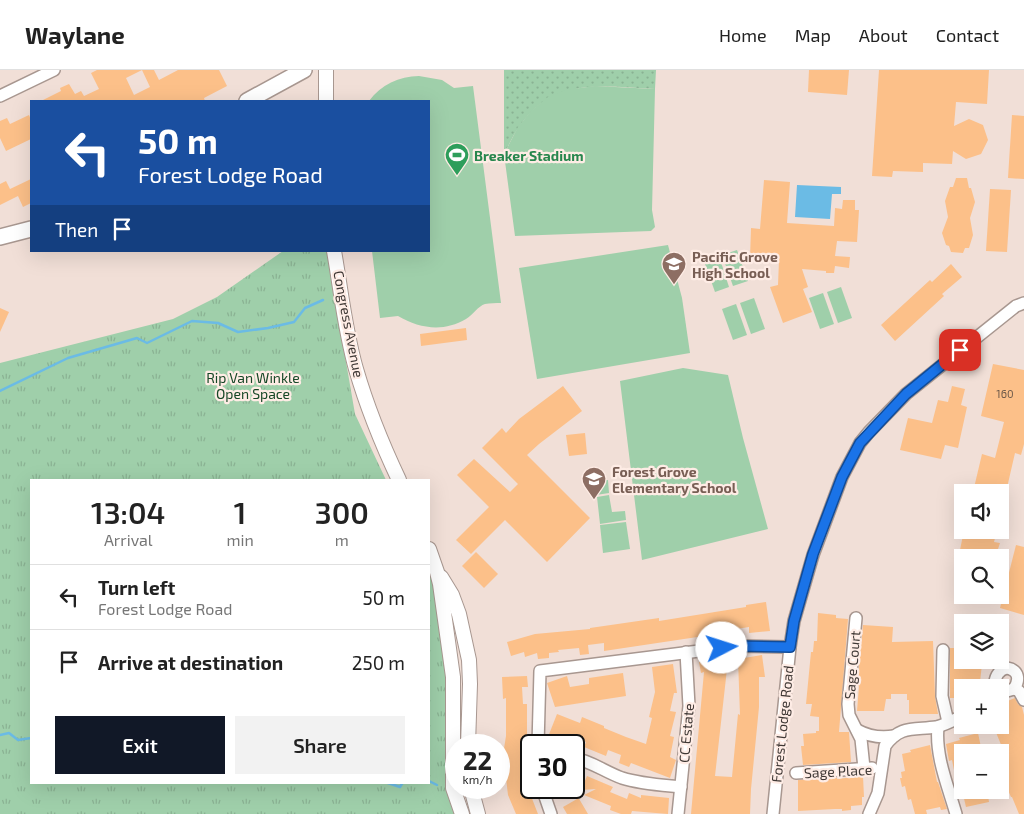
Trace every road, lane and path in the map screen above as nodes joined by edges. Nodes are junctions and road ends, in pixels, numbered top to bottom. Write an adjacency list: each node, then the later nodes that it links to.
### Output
1 (54, 70): 4 (street)
2 (304, 70): 5 (main road)
3 (326, 70): 6 (street)
4 (0, 96)
5 (249, 100)
6 (326, 100)
7 (30, 229): 8 (main road)
8 (0, 237)
9 (334, 252): 11 (street, Congress Avenue)
10 (1024, 303): 15 (street, Forest Lodge Road)
11 (399, 479)
12 (430, 551): 13 (street)
13 (437, 572): 25 (street); 35 (street)
14 (856, 618): 24 (street, Sage Court)
15 (790, 647): 17 (street); 39 (street, Forest Lodge Road)
16 (943, 650): 23 (street)
17 (686, 652): 26 (street); 32 (street, CC Estate)
18 (996, 679): 19 (street)
19 (1014, 689): 20 (street); 21 (street)
20 (1009, 690)
21 (1024, 700)
22 (954, 719): 23 (street)
23 (943, 724): 27 (street); 41 (street)
24 (857, 730): 27 (street); 29 (street, Sage Court)
25 (468, 734)
26 (538, 734)
27 (894, 736): 30 (street)
28 (585, 760): 32 (street)
29 (864, 768): 30 (street, Sage Place); 31 (street, Sage Place)
30 (881, 769): 40 (street)
31 (796, 773)
32 (681, 787): 38 (street, CC Estate)
33 (473, 799): 36 (street)
34 (546, 799): 37 (street)
35 (462, 814)
36 (478, 814)
37 (551, 814)
38 (678, 814)
39 (774, 814)
40 (869, 814)
41 (956, 814)

